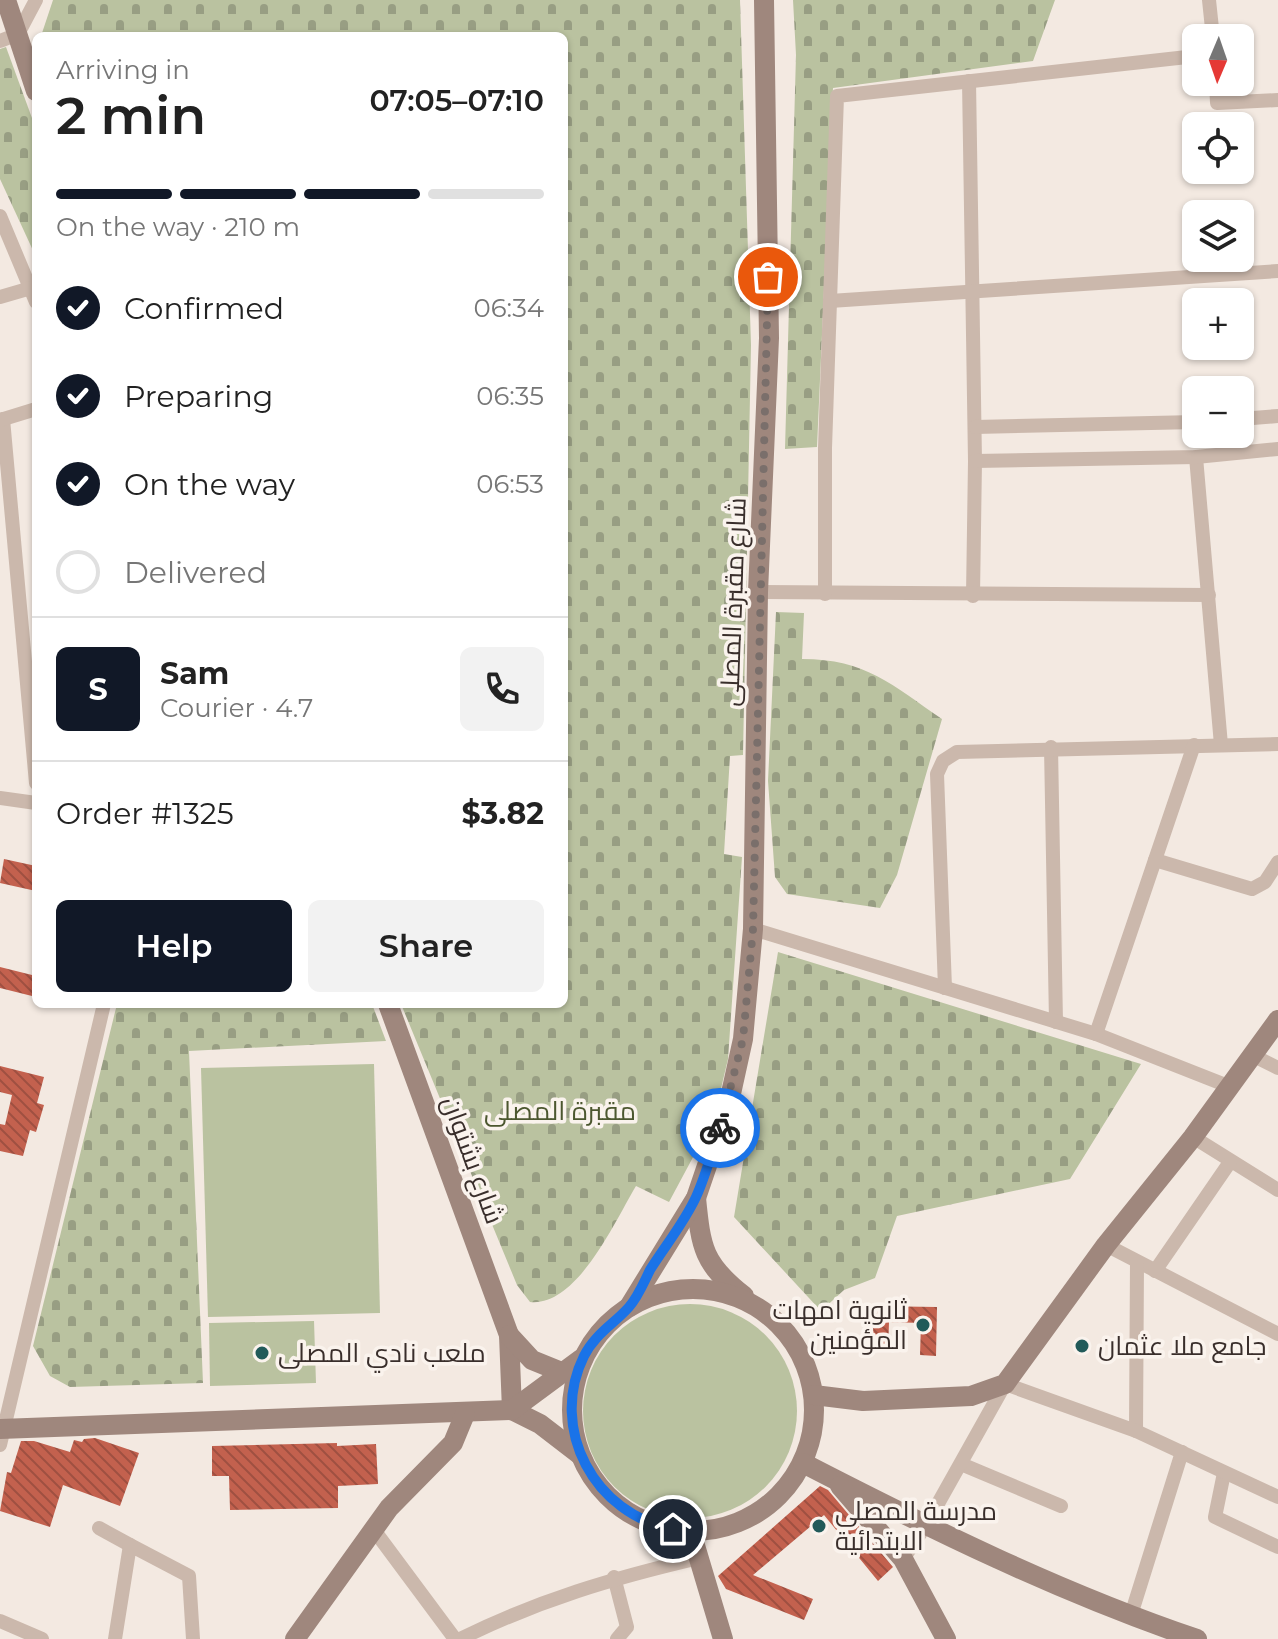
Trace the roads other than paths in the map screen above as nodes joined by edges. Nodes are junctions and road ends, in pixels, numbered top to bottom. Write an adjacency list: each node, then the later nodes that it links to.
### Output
1 (6, 0): 6 (street)
2 (36, 0): 6 (street)
3 (764, 0): 28 (street, شارع مقبرة المصلى)
4 (1209, 0): 5 (street)
5 (1212, 24)
6 (9, 38): 9 (street)
7 (1182, 58): 8 (street)
8 (969, 81): 15 (street); 18 (street)
9 (32, 83)
10 (1217, 96): 11 (street)
11 (1278, 100)
12 (0, 216): 14 (street)
13 (1278, 271): 15 (street)
14 (32, 290)
15 (974, 292): 18 (street); 24 (street)
16 (32, 295): 17 (street)
17 (0, 297)
18 (830, 301): 29 (street)
19 (32, 410): 22 (street)
20 (1278, 416): 21 (street)
21 (1254, 418)
22 (1, 420): 32 (street)
23 (1182, 422): 24 (street)
24 (975, 427): 27 (street)
25 (1278, 449): 26 (street)
26 (1196, 457): 27 (street); 30 (street)
27 (975, 461): 31 (street)
28 (758, 592): 29 (street); 41 (street, شارع مقبرة المصلى)
29 (825, 594): 31 (street)
30 (1209, 595): 31 (street); 35 (street)
31 (973, 596)
32 (32, 742)
33 (1278, 744): 35 (street)
34 (1194, 745): 35 (street); 36 (street); 39 (street)
35 (1221, 745)
36 (1051, 747): 42 (street); 46 (street)
37 (0, 798): 38 (street)
38 (32, 802)
39 (1155, 860): 40 (street); 47 (street)
40 (1278, 862)
41 (753, 929): 42 (street); 54 (street, شارع مقبرة المصلى)
42 (945, 988): 46 (street)
43 (103, 1008): 69 (street)
44 (389, 1008): 61 (street, شارع بشتوان)
45 (1278, 1020): 48 (street)
46 (1056, 1022): 47 (street)
47 (1096, 1034): 50 (street)
48 (1252, 1055): 49 (street); 50 (street)
49 (1278, 1068)
50 (1228, 1086): 51 (street)
51 (1193, 1137): 52 (street); 55 (street)
52 (1230, 1162): 53 (street); 57 (street)
53 (1278, 1190)
54 (696, 1198): 58 (street, شارع مقبرة المصلى); 59 (street, شارع مقبرة المصلى)
55 (1106, 1245): 56 (street); 64 (street)
56 (1137, 1262): 57 (street); 68 (street)
57 (1155, 1271): 60 (street)
58 (629, 1307): 59 (street); 62 (street)
59 (761, 1309): 65 (street)
60 (1278, 1334)
61 (509, 1335): 63 (street, شارع بشتوان); 66 (street, شارع بشتوان)
62 (584, 1356): 63 (street); 71 (street)
63 (564, 1373): 66 (street)
64 (1005, 1384): 65 (street); 68 (street); 73 (street)
65 (814, 1395): 72 (street)
66 (512, 1410): 67 (street); 71 (street)
67 (465, 1414): 69 (street); 80 (street)
68 (1136, 1431): 70 (street)
69 (2, 1434)
70 (1182, 1452): 74 (street); 87 (street)
71 (579, 1454): 81 (street)
72 (803, 1463): 75 (street); 81 (street)
73 (961, 1464): 77 (street); 78 (street)
74 (1224, 1473): 76 (street); 83 (street)
75 (832, 1477): 78 (street); 85 (street)
76 (1278, 1495)
77 (1061, 1506)
78 (926, 1525): 85 (street); 87 (street)
79 (99, 1528): 82 (street)
80 (374, 1530): 92 (street); 93 (street)
81 (691, 1532): 84 (street)
82 (130, 1545): 90 (street); 91 (street)
83 (1278, 1547)
84 (699, 1558): 86 (street); 95 (street)
85 (903, 1559): 96 (street)
86 (614, 1577): 93 (street); 94 (street)
87 (1131, 1615): 97 (street)
88 (0, 1621): 89 (street)
89 (42, 1639)
90 (115, 1639)
91 (193, 1639)
92 (295, 1639)
93 (457, 1639)
94 (617, 1639)
95 (723, 1639)
96 (946, 1639)
97 (1197, 1639)

